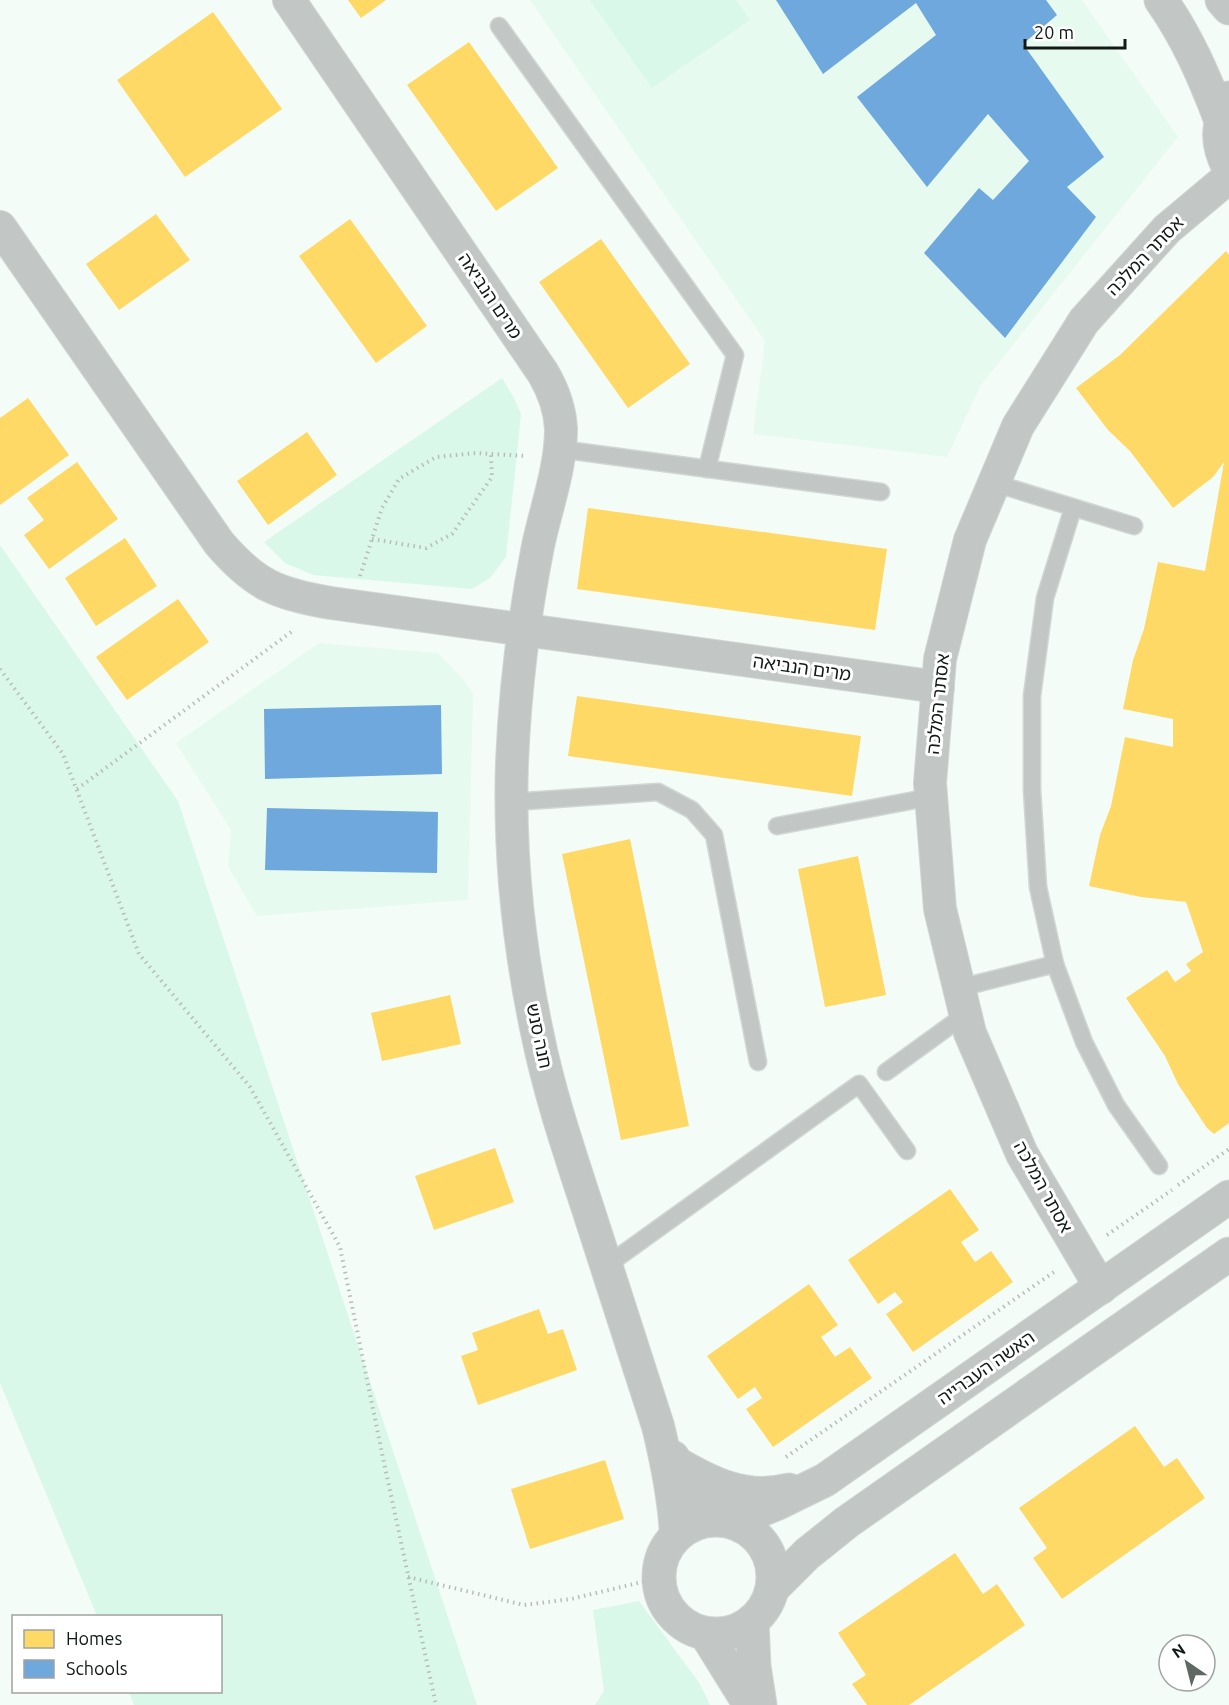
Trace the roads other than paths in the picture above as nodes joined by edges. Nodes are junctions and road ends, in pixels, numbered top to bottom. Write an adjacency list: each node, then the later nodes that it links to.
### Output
1 (289, 0): 10 (street, מרים הנביאה)
2 (1161, 0): 6 (street)
3 (1222, 0): 4 (street)
4 (1229, 8)
5 (499, 26): 11 (lane)
6 (1225, 108): 7 (street)
7 (1229, 168)
8 (1229, 177): 12 (street, אסתר המלכה)
9 (0, 227): 16 (street, מרים הנביאה)
10 (558, 454): 11 (lane); 16 (street, מרים הנביאה)
11 (707, 469): 13 (lane)
12 (994, 483): 14 (lane); 17 (street, אסתר המלכה)
13 (880, 492)
14 (1072, 508): 15 (lane); 21 (lane)
15 (1134, 526)
16 (524, 630): 17 (street, מרים הנביאה); 19 (street, חנה סנש)
17 (938, 687): 18 (street, אסתר המלכה)
18 (931, 797): 20 (lane); 22 (street, אסתר המלכה)
19 (512, 802): 23 (lane); 29 (street, חנה סנש)
20 (777, 826)
21 (1055, 964): 22 (lane); 26 (lane)
22 (962, 1001): 24 (lane); 30 (street, אסתר המלכה)
23 (758, 1062)
24 (886, 1072)
25 (908, 1151): 29 (lane)
26 (1159, 1166)
27 (1229, 1197): 30 (street, האשה העברייה)
28 (1229, 1254): 36 (street)
29 (606, 1266): 31 (street, חנה סנש)
30 (1101, 1288): 33 (street, האשה העברייה)
31 (658, 1426): 32 (street, חנה סנש); 35 (street, חנה סנש)
32 (676, 1463): 33 (street); 34 (street, חנה סנש)
33 (825, 1480): 34 (street, האשה העברייה)
34 (725, 1520): 35 (street); 36 (street)
35 (676, 1536): 38 (street)
36 (772, 1589): 37 (street)
37 (752, 1621): 38 (street); 40 (street)
38 (705, 1634): 39 (street)
39 (750, 1705)
40 (759, 1705)

